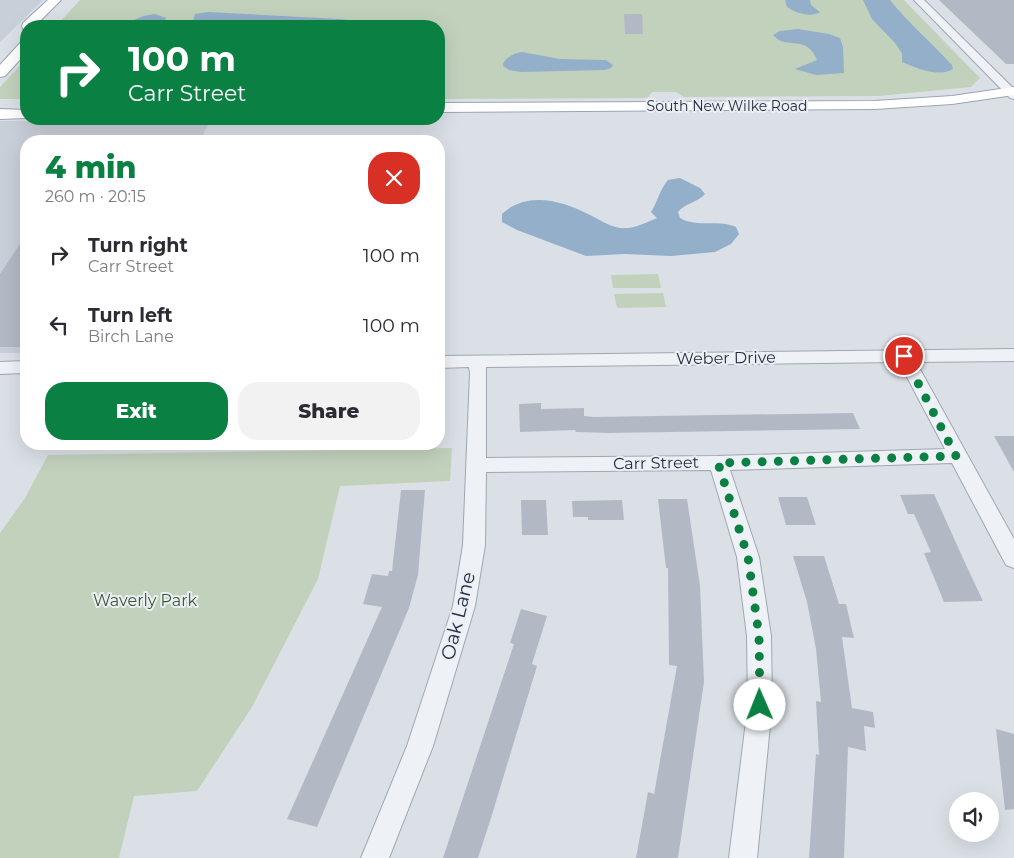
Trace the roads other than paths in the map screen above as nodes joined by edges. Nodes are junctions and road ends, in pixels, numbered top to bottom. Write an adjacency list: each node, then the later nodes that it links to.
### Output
1 (55, 0): 4 (main road)
2 (69, 0): 5 (main road)
3 (919, 0): 10 (street)
4 (34, 20)
5 (50, 20)
6 (20, 34): 8 (main road)
7 (20, 51): 9 (main road)
8 (0, 55)
9 (0, 73)
10 (1013, 93): 13 (main road, South New Wilke Road)
11 (0, 106): 12 (main road)
12 (20, 106)
13 (445, 108)
14 (0, 114): 15 (main road)
15 (20, 114)
16 (1014, 355): 17 (street, Weber Drive)
17 (904, 356): 19 (street, Weber Drive); 22 (street)
18 (445, 362): 19 (street, Weber Drive)
19 (476, 362): 24 (street, Oak Lane)
20 (20, 367): 21 (street)
21 (0, 368)
22 (956, 456): 23 (street, Carr Street); 25 (street)
23 (718, 463): 24 (street, Carr Street); 27 (street)
24 (476, 465): 26 (street, Oak Lane)
25 (1014, 559)
26 (375, 858)
27 (743, 858)

